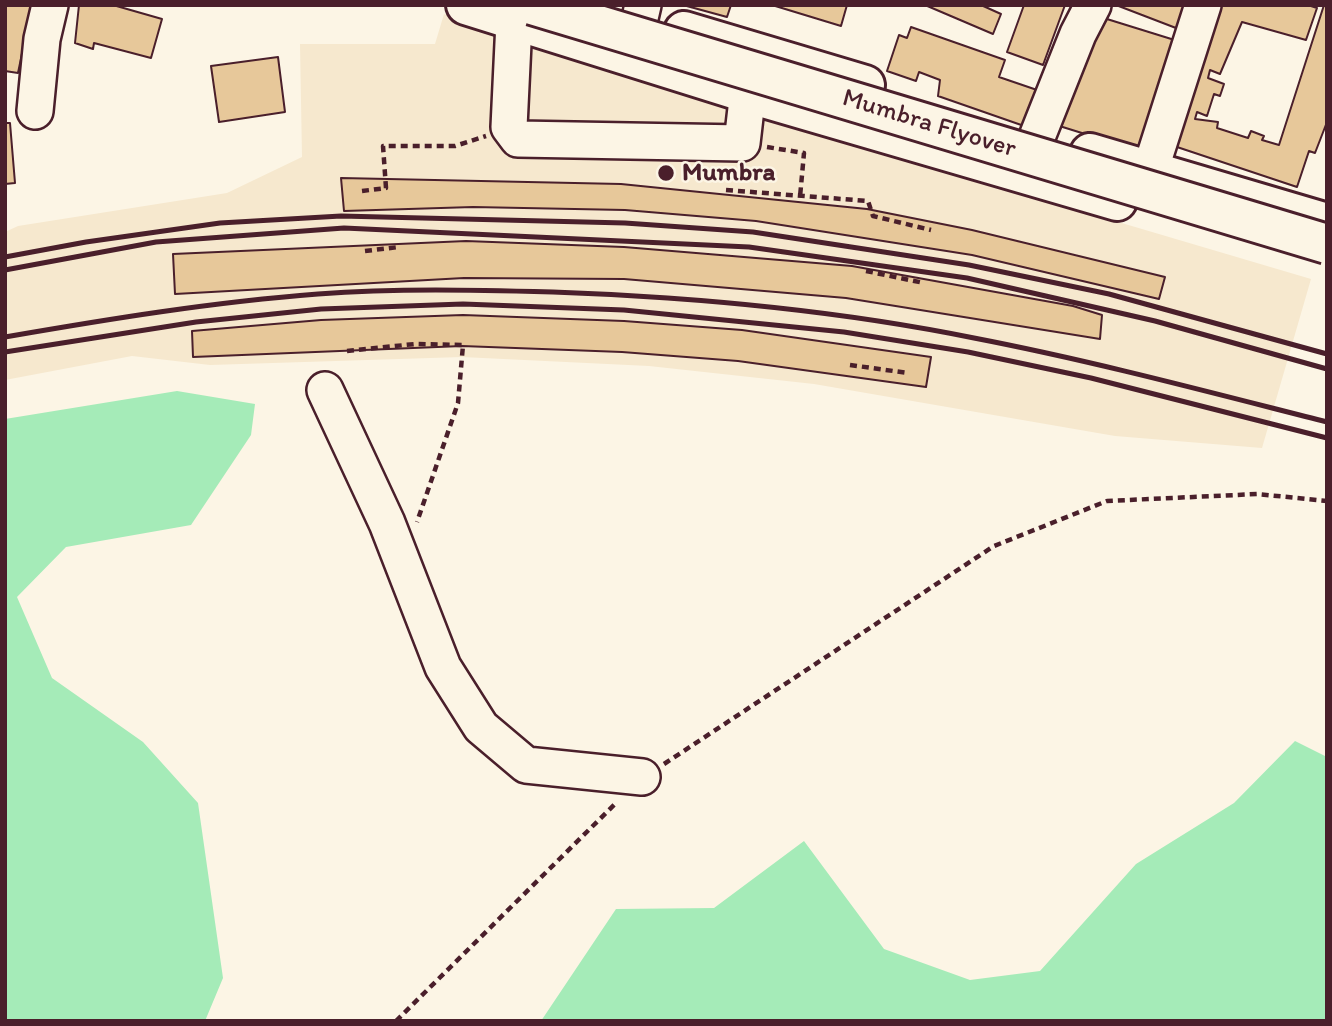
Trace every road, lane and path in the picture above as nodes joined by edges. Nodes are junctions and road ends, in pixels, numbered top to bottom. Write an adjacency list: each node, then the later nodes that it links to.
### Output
1 (50, 5): 10 (street)
2 (466, 5): 6 (main road)
3 (595, 5): 7 (main road)
4 (1093, 5): 12 (street)
5 (1203, 5): 14 (street)
6 (522, 11): 9 (main road); 11 (street); 20 (main road, Mumbra Flyover, bridge)
7 (642, 12): 8 (main road)
8 (753, 51): 9 (street); 12 (main road)
9 (747, 93): 13 (street); 23 (main road)
10 (35, 111)
11 (509, 127): 13 (street); 16 (path)
12 (1037, 137): 14 (main road)
13 (742, 143): 17 (path)
14 (1150, 170): 18 (main road)
15 (726, 190): 17 (path)
16 (362, 191)
17 (800, 197): 19 (path)
18 (1327, 223)
19 (931, 230)
20 (1327, 244)
21 (399, 247): 22 (path)
22 (365, 251)
23 (1327, 261)
24 (866, 271): 25 (path)
25 (924, 283)
26 (347, 351): 31 (path)
27 (850, 365): 28 (path)
28 (908, 373)
29 (325, 390): 31 (street)
30 (1327, 501): 32 (path)
31 (403, 563): 32 (street)
32 (642, 777): 33 (path)
33 (396, 1021)

